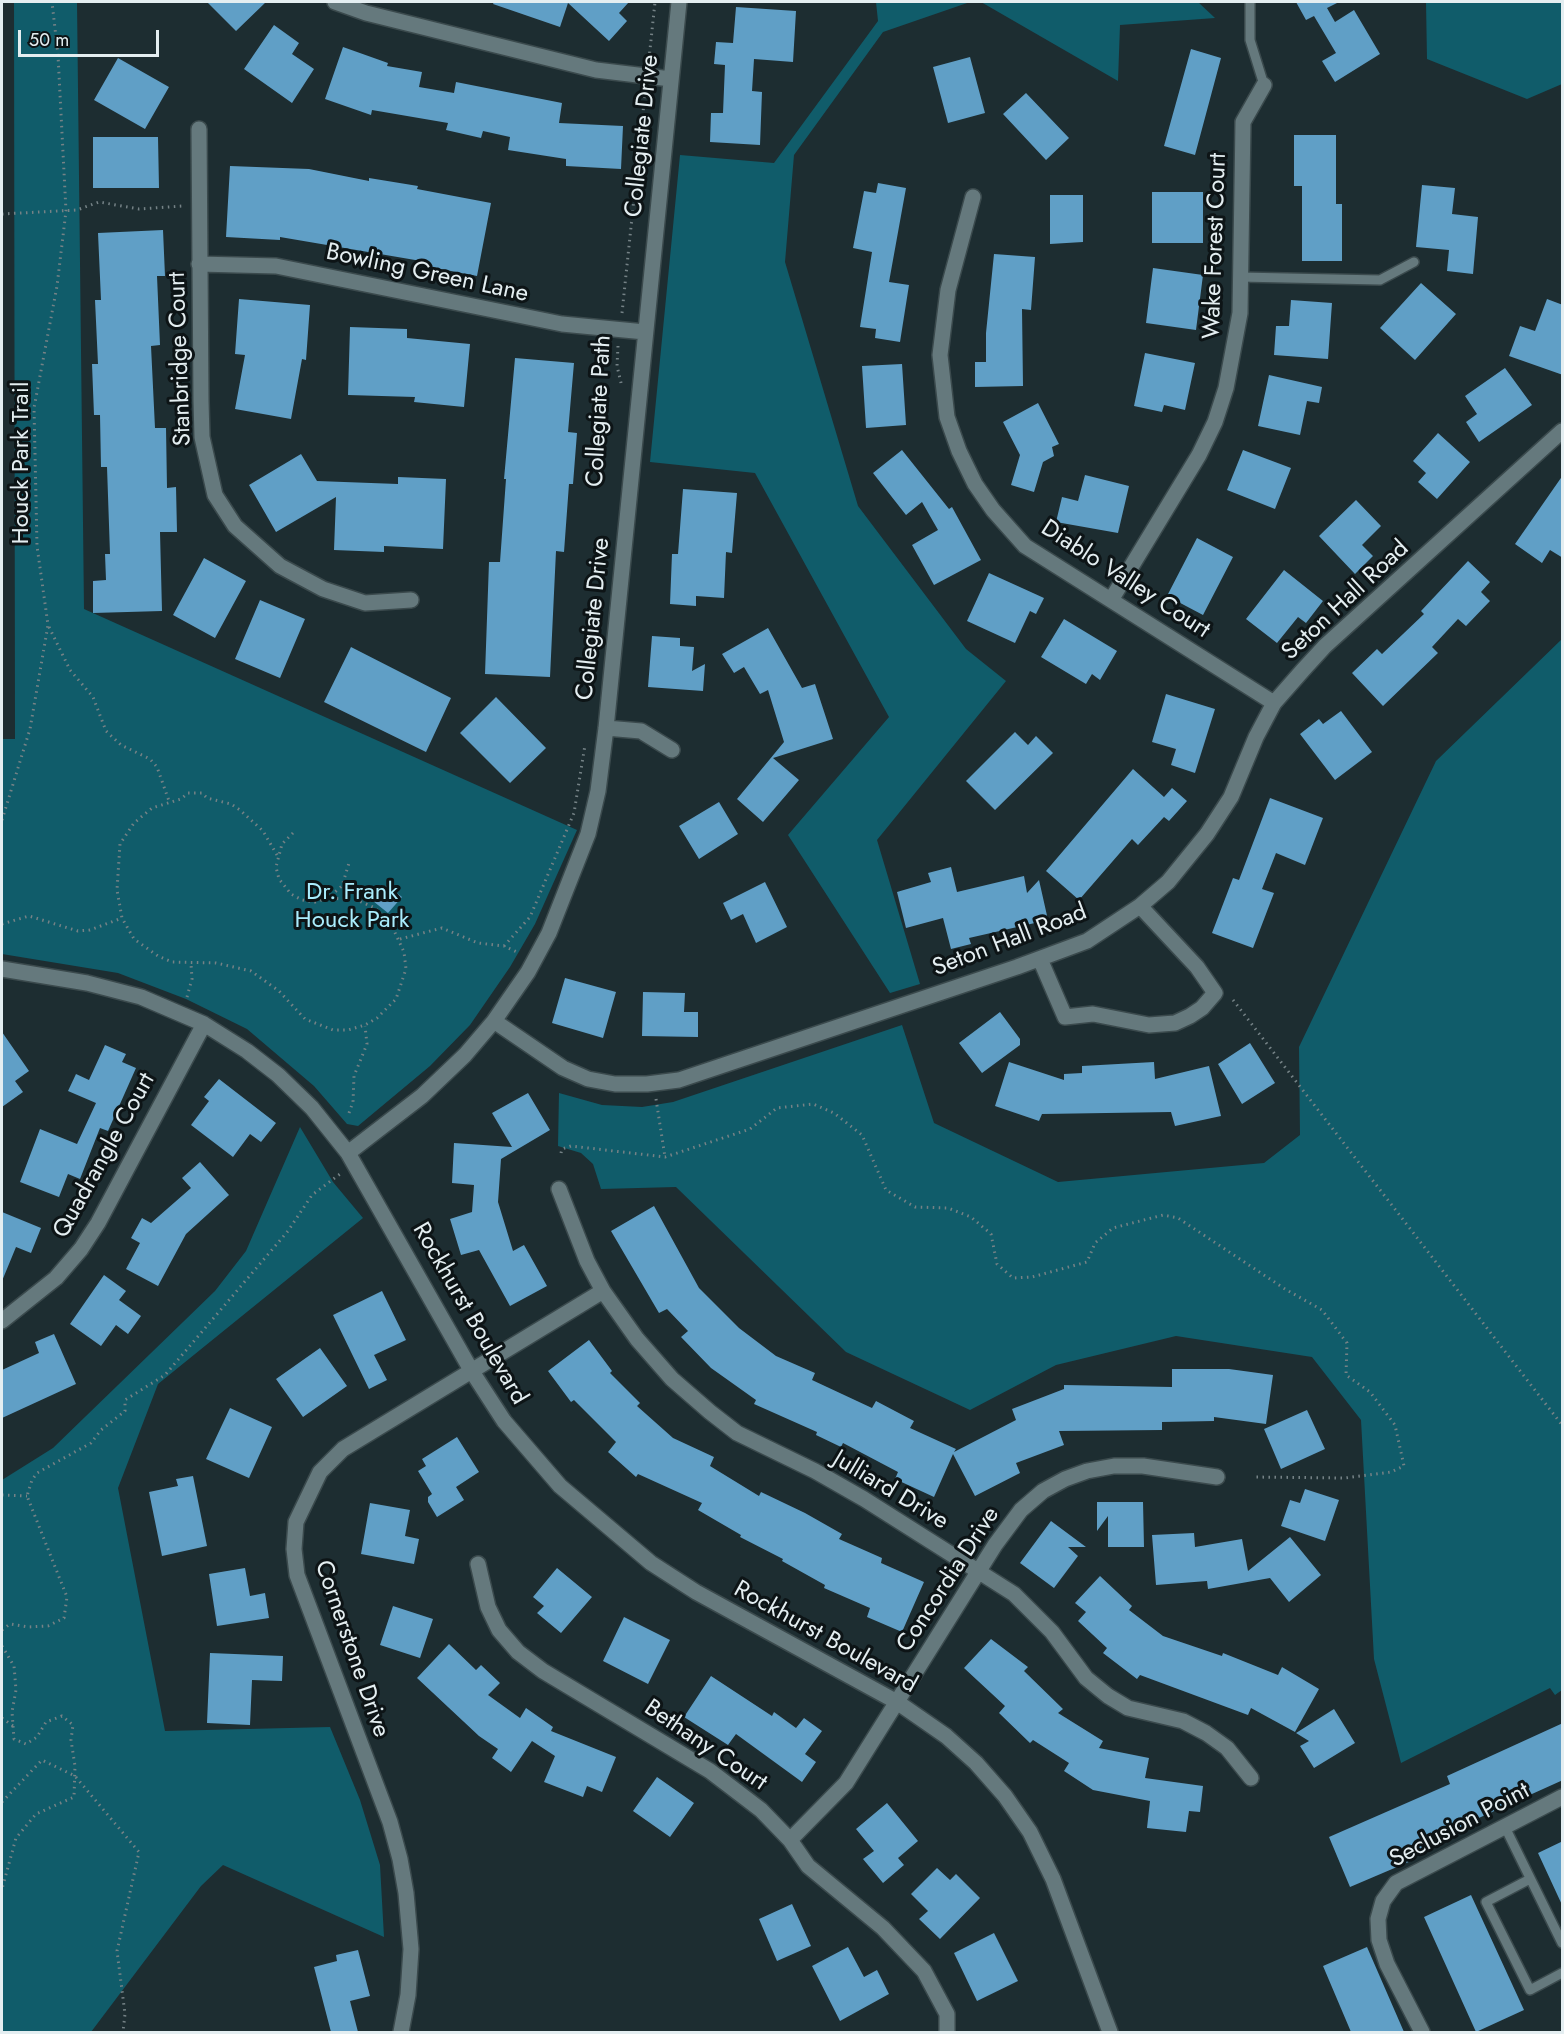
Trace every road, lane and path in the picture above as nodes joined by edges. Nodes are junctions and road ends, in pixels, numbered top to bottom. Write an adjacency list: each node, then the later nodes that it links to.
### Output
1 (52, 2): 12 (path, Houck Park Trail)
2 (335, 2): 6 (street)
3 (655, 2): 6 (path, Collegiate Path)
4 (679, 2): 7 (street, Collegiate Drive)
5 (1250, 2): 8 (lane)
6 (647, 78): 7 (street); 17 (path, Collegiate Path)
7 (671, 79): 18 (street, Collegiate Drive)
8 (1264, 85): 16 (street, Wake Forest Court)
9 (199, 129): 15 (street, Stanbridge Court)
10 (973, 197): 22 (street, Diablo Valley Court)
11 (183, 206): 12 (path)
12 (66, 211): 13 (path); 23 (path, Houck Park Trail)
13 (2, 214)
14 (1414, 262): 16 (lane)
15 (199, 264): 17 (street, Bowling Green Lane); 21 (street, Stanbridge Court)
16 (1240, 277): 22 (street, Wake Forest Court)
17 (620, 330): 18 (street, Bowling Green Lane); 19 (path, Collegiate Path)
18 (645, 332): 25 (street, Collegiate Drive)
19 (621, 396)
20 (1563, 431): 24 (street, Seton Hall Road)
21 (411, 600)
22 (1111, 600): 24 (street, Diablo Valley Court)
23 (48, 625): 28 (path); 29 (path, Houck Park Trail)
24 (1274, 702): 34 (street, Seton Hall Road)
25 (606, 728): 27 (street); 40 (street, Collegiate Drive)
26 (586, 736): 38 (path)
27 (672, 750)
28 (169, 801): 31 (path); 35 (path)
29 (2, 820)
30 (293, 834): 31 (path)
31 (277, 855): 33 (path)
32 (349, 864): 33 (path)
33 (328, 898): 37 (path)
34 (1140, 906): 39 (street, Seton Hall Road); 39 (street)
35 (123, 918): 36 (path); 41 (path)
36 (2, 924)
37 (400, 939): 38 (path); 47 (path)
38 (504, 946): 40 (path)
39 (1040, 959): 48 (street, Seton Hall Road)
40 (534, 960): 45 (street, Collegiate Drive)
41 (191, 964): 43 (path); 47 (path)
42 (2, 969): 46 (street, Rockhurst Boulevard)
43 (187, 997)
44 (1233, 1000): 58 (path)
45 (494, 1021): 48 (street, Seton Hall Road); 51 (street, Collegiate Drive)
46 (204, 1024): 51 (street, Rockhurst Boulevard); 56 (street, Quadrangle Court)
47 (365, 1025): 49 (path)
48 (654, 1083): 52 (path)
49 (349, 1113)
50 (561, 1152): 52 (path)
51 (348, 1153): 57 (street, Rockhurst Boulevard)
52 (665, 1157): 60 (path)
53 (340, 1173): 62 (path)
54 (559, 1189): 55 (street, Julliard Drive)
55 (603, 1291): 57 (street, Cornerstone Drive); 64 (street, Julliard Drive)
56 (2, 1320)
57 (471, 1370): 67 (street, Rockhurst Boulevard); 81 (street, Cornerstone Drive)
58 (1563, 1425)
59 (1217, 1477): 64 (street, Concordia Drive)
60 (1252, 1477)
61 (2, 1495): 62 (path)
62 (27, 1496): 65 (path)
63 (478, 1564): 75 (street, Bethany Court)
64 (979, 1571): 67 (street, Concordia Drive); 71 (street, Julliard Drive)
65 (2, 1630)
66 (2, 1646): 69 (path)
67 (897, 1701): 75 (street, Concordia Drive); 83 (street, Rockhurst Boulevard)
68 (2, 1718): 69 (path)
69 (13, 1726): 70 (path)
70 (75, 1776): 73 (path); 77 (path); 80 (path)
71 (1251, 1778)
72 (1563, 1797): 74 (street, Seclusion Point)
73 (2, 1802)
74 (1506, 1827): 76 (lane); 84 (street, Seclusion Point)
75 (790, 1840): 82 (street, Bethany Court)
76 (1530, 1879): 78 (lane); 79 (lane)
77 (2, 1889)
78 (1563, 1943)
79 (1563, 1973)
80 (123, 2032)
81 (401, 2032)
82 (947, 2032)
83 (1110, 2032)
84 (1422, 2032)

